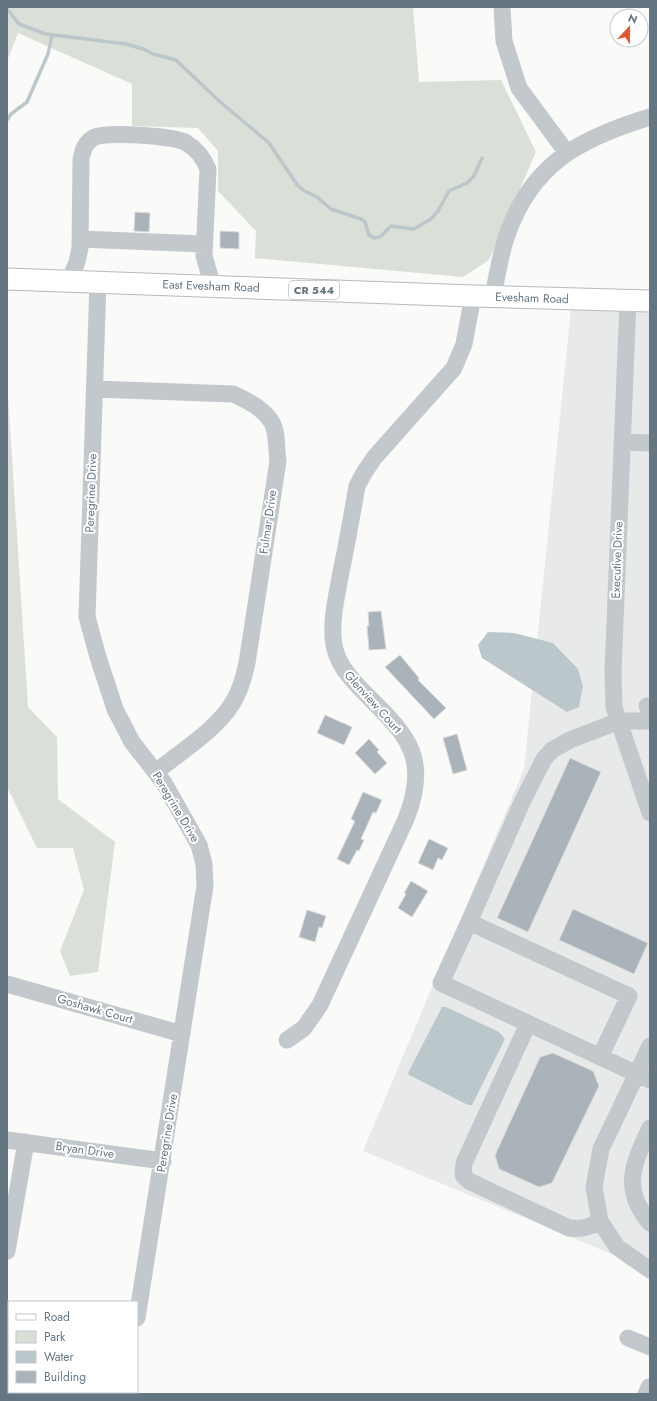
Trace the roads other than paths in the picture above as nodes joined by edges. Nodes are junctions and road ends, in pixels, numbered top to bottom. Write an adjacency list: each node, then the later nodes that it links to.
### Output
1 (502, 7): 3 (street)
2 (650, 117): 3 (street, Glenview Court)
3 (567, 153): 11 (street, Glenview Court)
4 (80, 239): 5 (street); 5 (street); 7 (street)
5 (204, 244): 9 (street)
6 (7, 279): 7 (main road, East Evesham Road / CR 544)
7 (69, 281): 8 (main road, East Evesham Road / CR 544)
8 (98, 282): 9 (main road, East Evesham Road / CR 544); 14 (street, Peregrine Drive)
9 (213, 286): 10 (main road, East Evesham Road / CR 544)
10 (415, 294): 11 (main road, Evesham Road / CR 544)
11 (483, 297): 12 (main road, Evesham Road / CR 544); 25 (street, Glenview Court)
12 (628, 301): 13 (main road, Evesham Road / CR 544); 15 (street, Executive Drive)
13 (650, 301)
14 (95, 389): 19 (street, Peregrine Drive); 19 (street, Fulmar Drive)
15 (622, 442): 16 (street); 18 (street, Executive Drive)
16 (650, 442)
17 (649, 711): 18 (street)
18 (619, 721): 20 (street, Executive Drive); 21 (street)
19 (156, 772): 24 (street, Peregrine Drive)
20 (650, 813)
21 (469, 922): 23 (street); 27 (street)
22 (7, 984): 24 (street, Goshawk Court)
23 (528, 1024): 27 (street); 34 (street)
24 (182, 1034): 33 (street, Peregrine Drive)
25 (287, 1040)
26 (650, 1046): 28 (street)
27 (600, 1057): 28 (street)
28 (644, 1077): 34 (street)
29 (650, 1128): 32 (street)
30 (7, 1140): 31 (street, Bryan Drive)
31 (26, 1142): 33 (street, Bryan Drive); 36 (street)
32 (644, 1154): 35 (street)
33 (163, 1161): 38 (street, Peregrine Drive)
34 (600, 1221): 37 (street)
35 (650, 1223)
36 (7, 1251)
37 (650, 1270)
38 (138, 1312)
39 (628, 1338): 40 (street)
40 (650, 1347)

